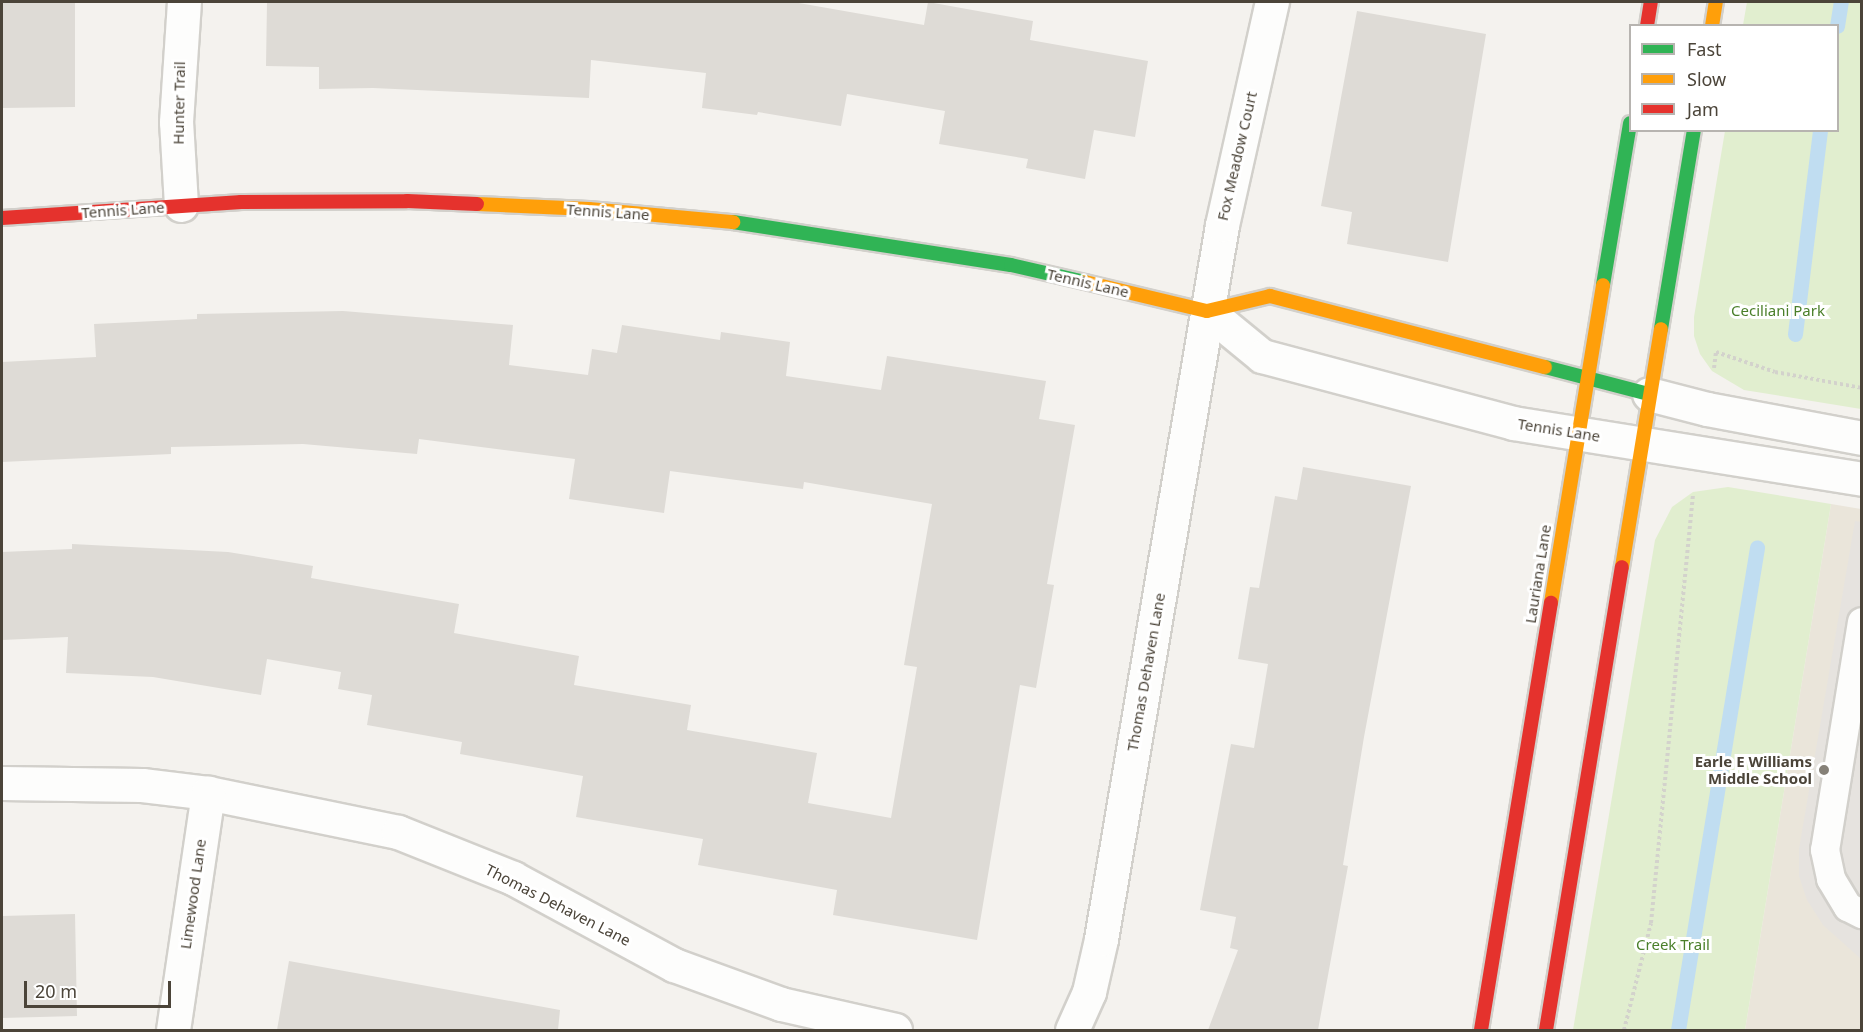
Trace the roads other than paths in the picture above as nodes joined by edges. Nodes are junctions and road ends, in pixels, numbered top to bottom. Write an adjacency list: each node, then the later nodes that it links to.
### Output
1 (184, 2): 9 (street, Hunter Trail)
2 (1272, 2): 11 (street, Fox Meadow Court)
3 (1651, 2): 5 (street)
4 (1716, 2): 6 (street)
5 (1647, 24)
6 (1712, 24)
7 (1629, 129): 12 (street, Lauriana Lane)
8 (1694, 132): 13 (street)
9 (181, 206): 10 (street, Tennis Lane); 11 (street, Tennis Lane)
10 (2, 218)
11 (1207, 311): 12 (street, Tennis Lane); 14 (street, Tennis Lane); 24 (street, Thomas Dehaven Lane)
12 (1586, 378): 13 (street, Tennis Lane); 14 (street, Lauriana Lane)
13 (1649, 394): 15 (street, Tennis Lane); 16 (street)
14 (1578, 433): 16 (street, Tennis Lane); 25 (street, Lauriana Lane)
15 (1862, 438)
16 (1641, 442): 17 (street, Tennis Lane); 26 (street)
17 (1862, 478)
18 (1862, 621): 21 (lane)
19 (2, 783): 20 (street, Thomas Dehaven Lane)
20 (208, 793): 22 (street, Limewood Lane); 23 (street, Thomas Dehaven Lane)
21 (1862, 914)
22 (173, 1030)
23 (895, 1030)
24 (1072, 1030)
25 (1481, 1030)
26 (1546, 1030)

